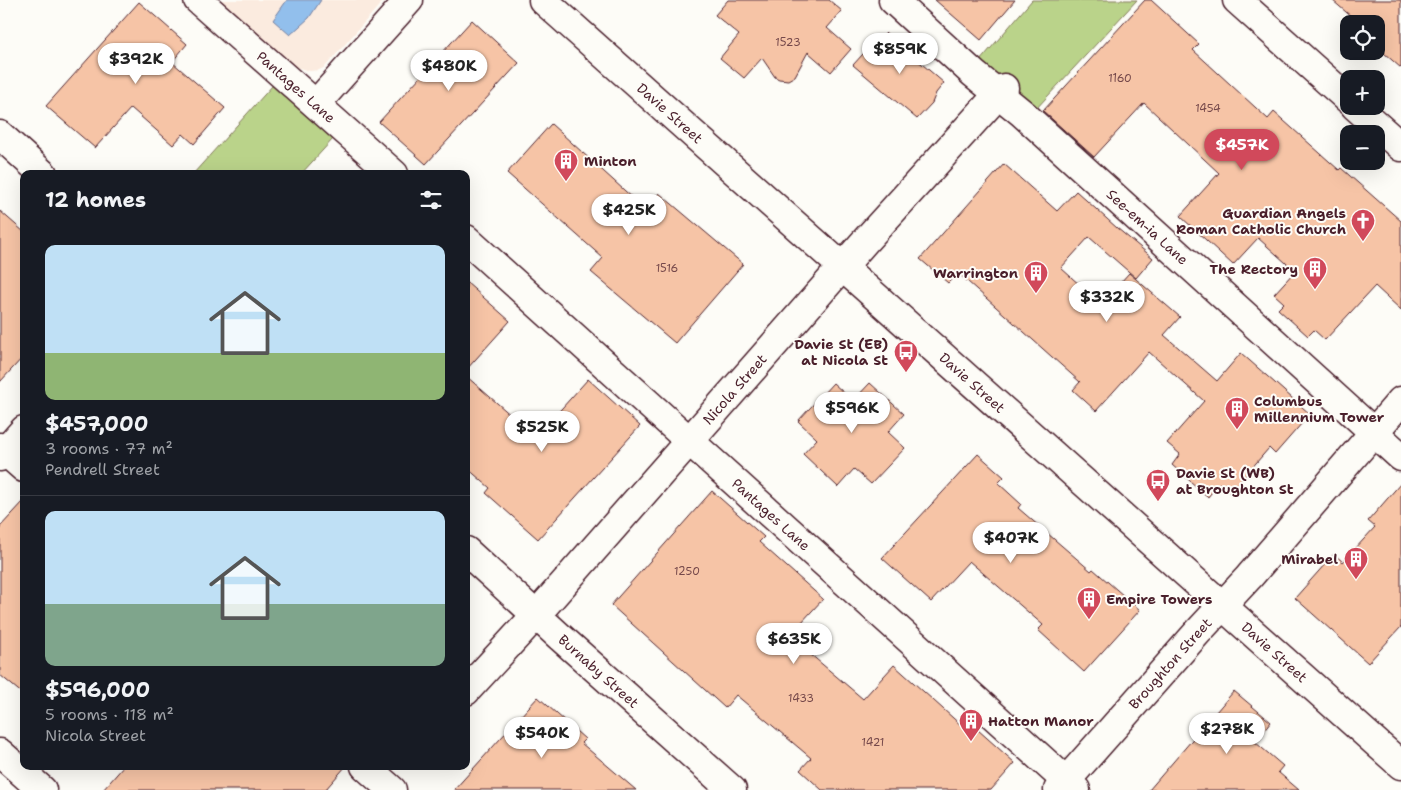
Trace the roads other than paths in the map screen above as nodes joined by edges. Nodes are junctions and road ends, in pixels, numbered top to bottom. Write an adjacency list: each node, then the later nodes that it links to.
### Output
1 (198, 0): 8 (street, Pantages Lane)
2 (409, 0): 8 (street)
3 (543, 0): 15 (street, Davie Street)
4 (893, 0): 6 (street, See-em-ia Lane)
5 (1237, 0): 7 (street)
6 (1001, 91): 15 (street, Nicola Street); 17 (street, See-em-ia Lane)
7 (1340, 92)
8 (316, 104): 13 (street, Pantages Lane)
9 (1365, 115): 11 (street)
10 (0, 135): 12 (street)
11 (1401, 147)
12 (39, 170)
13 (390, 170)
14 (470, 243): 19 (street, Pantages Lane)
15 (842, 267): 19 (street, Nicola Street); 23 (street, Davie Street)
16 (1401, 401): 17 (street, Broughton Street)
17 (1373, 432): 21 (street, See-em-ia Lane); 23 (street, Broughton Street)
18 (20, 436): 20 (street)
19 (690, 440): 24 (street, Nicola Street); 28 (street, Pantages Lane)
20 (7, 456)
21 (1401, 457)
22 (470, 555): 24 (street, Burnaby Street)
23 (1223, 606): 27 (street, Davie Street); 28 (street, Broughton Street)
24 (536, 615): 25 (street, Nicola Street); 30 (street, Burnaby Street)
25 (470, 687)
26 (0, 753): 29 (street)
27 (1401, 765)
28 (1067, 787)
29 (42, 790)
30 (732, 790)

